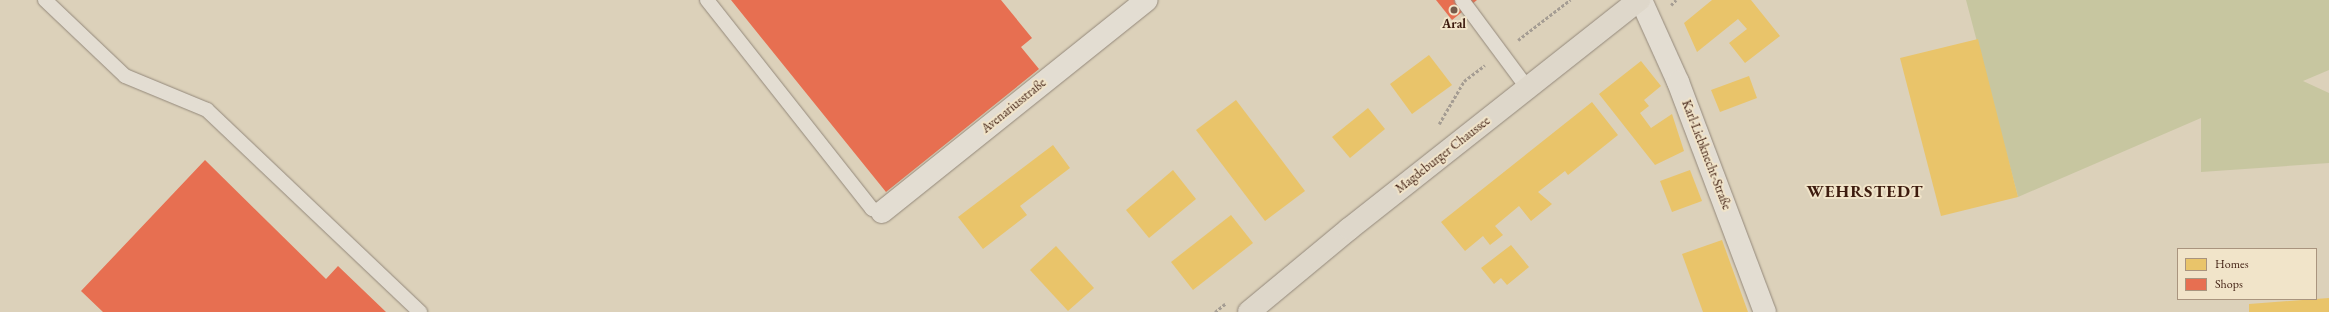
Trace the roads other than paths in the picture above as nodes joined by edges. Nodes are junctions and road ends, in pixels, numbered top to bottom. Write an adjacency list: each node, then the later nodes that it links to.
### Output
1 (45, 0): 8 (lane)
2 (707, 0): 7 (lane)
3 (1147, 0): 7 (street, Avenariusstraße)
4 (1462, 0): 6 (lane)
5 (1640, 0): 6 (main road, Magdeburger Chaussee); 10 (street, Karl-Liebknecht-Straße)
6 (1528, 89): 9 (main road, Magdeburger Chaussee)
7 (882, 212)
8 (420, 312)
9 (1249, 312)
10 (1765, 312)

